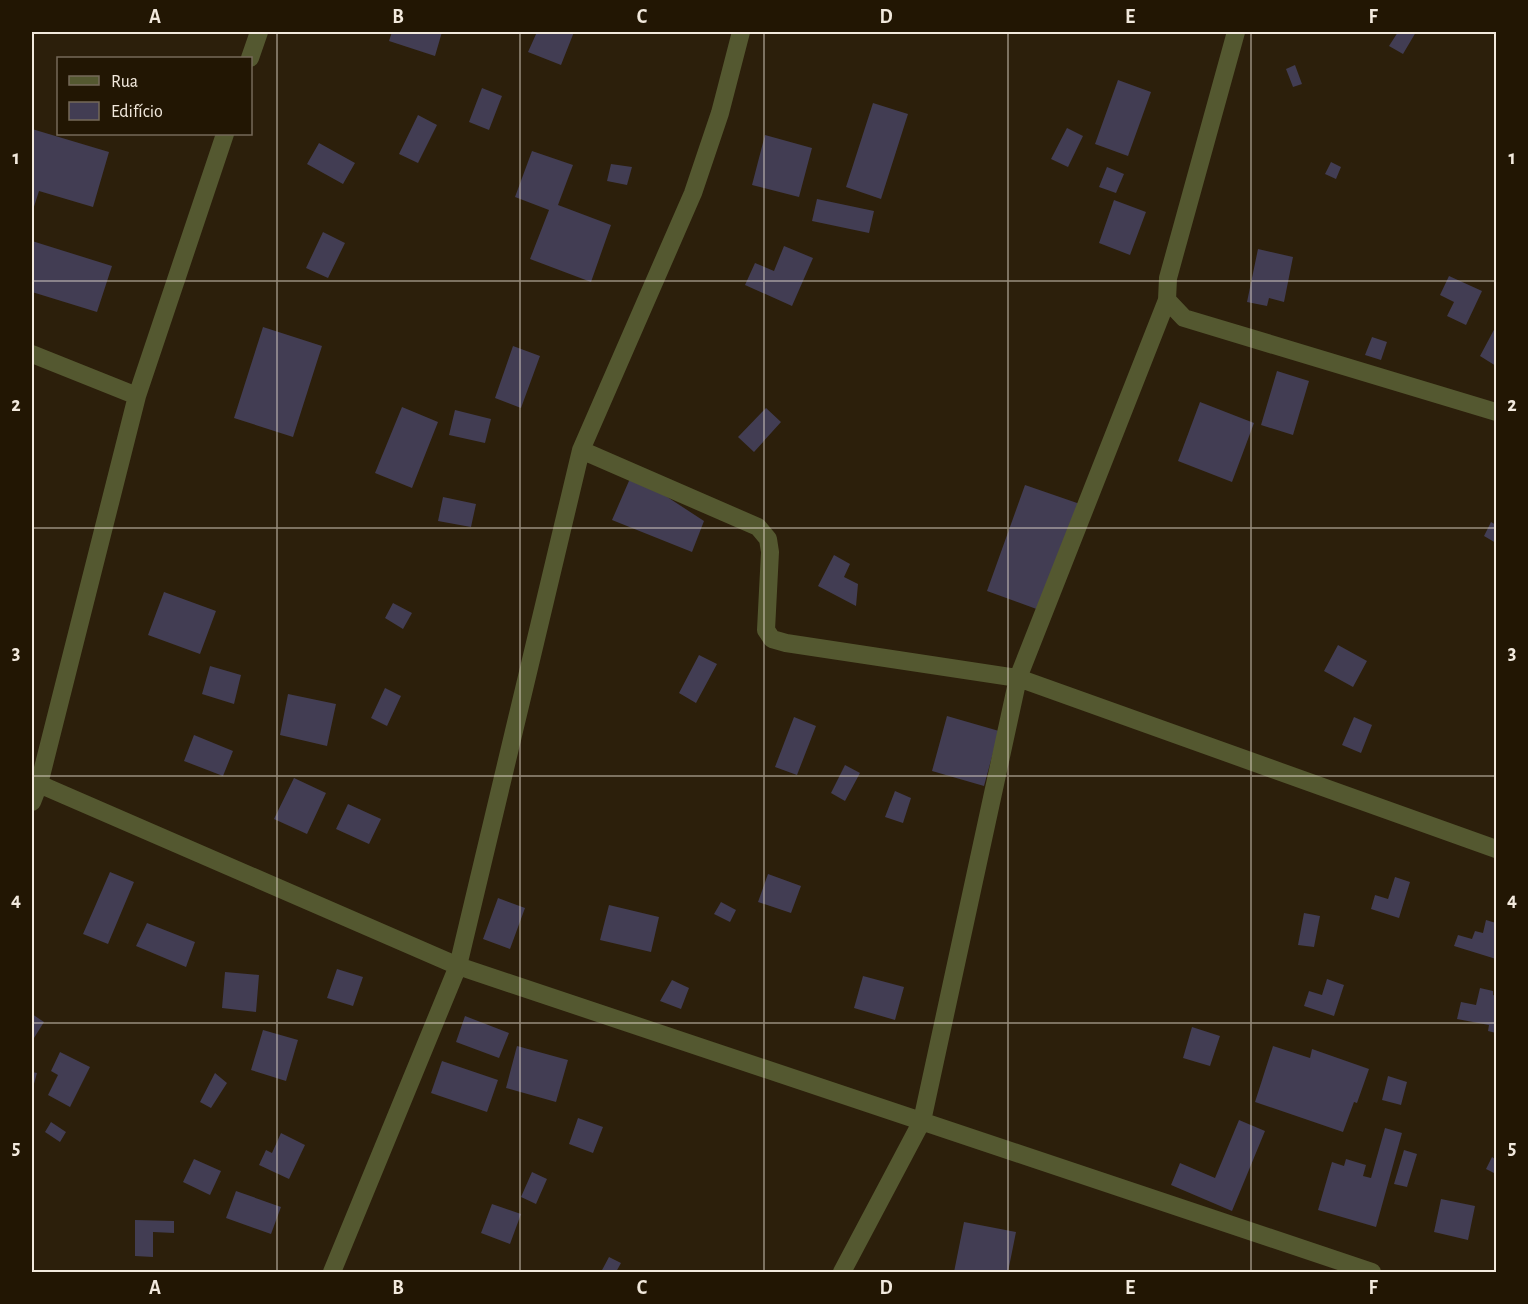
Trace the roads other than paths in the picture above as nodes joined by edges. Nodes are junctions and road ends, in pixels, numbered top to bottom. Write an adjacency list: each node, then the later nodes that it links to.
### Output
1 (259, 32): 4 (street)
2 (741, 32): 10 (street)
3 (1236, 32): 6 (street)
4 (250, 57)
5 (225, 135): 8 (street)
6 (1167, 300): 9 (street); 11 (street)
7 (32, 354): 8 (street)
8 (137, 396): 12 (street)
9 (1497, 412)
10 (581, 450): 11 (street); 15 (street)
11 (1018, 678): 14 (street); 16 (street)
12 (35, 782): 13 (street); 15 (street)
13 (32, 802)
14 (1497, 849)
15 (458, 966): 16 (street); 17 (street)
16 (922, 1121): 18 (street); 19 (street)
17 (332, 1272)
18 (842, 1272)
19 (1372, 1272)

